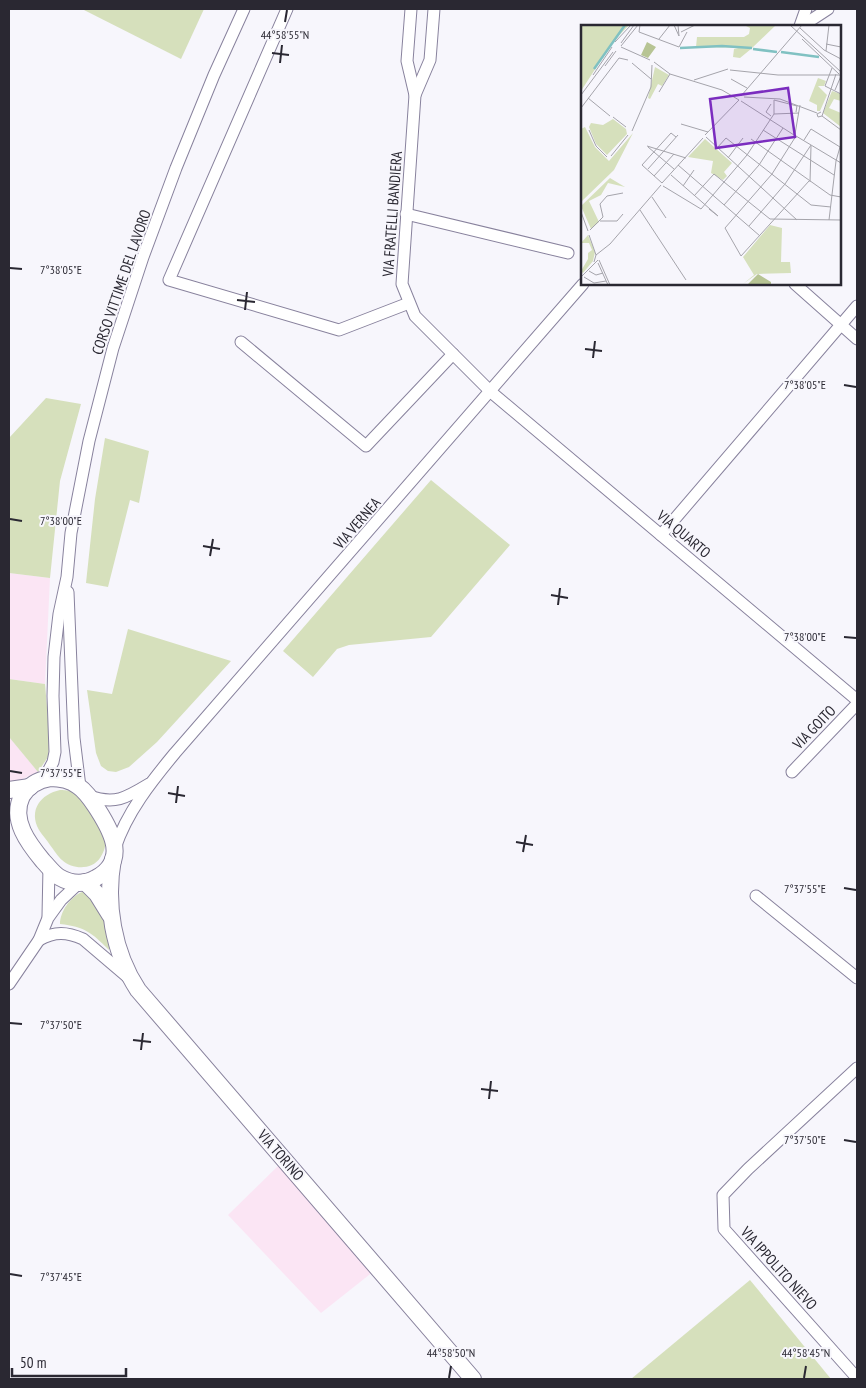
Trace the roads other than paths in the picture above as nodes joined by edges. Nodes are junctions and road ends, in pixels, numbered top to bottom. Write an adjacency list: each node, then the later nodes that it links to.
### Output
1 (244, 9): 22 (street, CORSO VITTIME DEL LAVORO)
2 (288, 9): 14 (street)
3 (411, 9): 9 (street, VIA FRATELLI BANDIERA)
4 (434, 9): 9 (street, VIA FRATELLI BANDIERA)
5 (806, 9): 7 (street)
6 (828, 9): 8 (street)
7 (801, 25)
8 (802, 25)
9 (415, 95): 10 (street, VIA FRATELLI BANDIERA)
10 (406, 214): 11 (street); 14 (street, VIA FRATELLI BANDIERA)
11 (568, 253)
12 (582, 285): 20 (street, VIA VERNEA)
13 (796, 285): 16 (street)
14 (409, 303): 19 (street, VIA FRATELLI BANDIERA)
15 (857, 306): 16 (street)
16 (841, 325): 17 (street); 21 (street)
17 (857, 339)
18 (241, 342): 19 (street)
19 (453, 354): 20 (street, VIA FRATELLI BANDIERA)
20 (491, 392): 21 (street, VIA QUARTO); 26 (street, VIA VERNEA)
21 (661, 535): 23 (street, VIA QUARTO)
22 (67, 577): 27 (street); 29 (street)
23 (857, 700)
24 (857, 704): 25 (street, VIA GOITO)
25 (792, 772)
26 (152, 781): 29 (street); 32 (street)
27 (37, 783): 28 (main road); 29 (main road); 31 (main road)
28 (9, 790)
29 (85, 791): 32 (main road)
30 (9, 810): 31 (main road)
31 (22, 830): 33 (main road)
32 (114, 853): 34 (main road); 36 (main road)
33 (49, 867): 34 (main road); 37 (street)
34 (82, 882): 36 (main road); 37 (street)
35 (756, 896): 39 (street)
36 (111, 917): 40 (main road, VIA TORINO)
37 (48, 918): 38 (street)
38 (39, 940): 40 (street); 41 (street)
39 (857, 978)
40 (132, 981): 44 (main road, VIA TORINO)
41 (9, 984)
42 (857, 1068): 43 (street, VIA IPPOLITO NIEVO)
43 (857, 1378)
44 (473, 1379)

